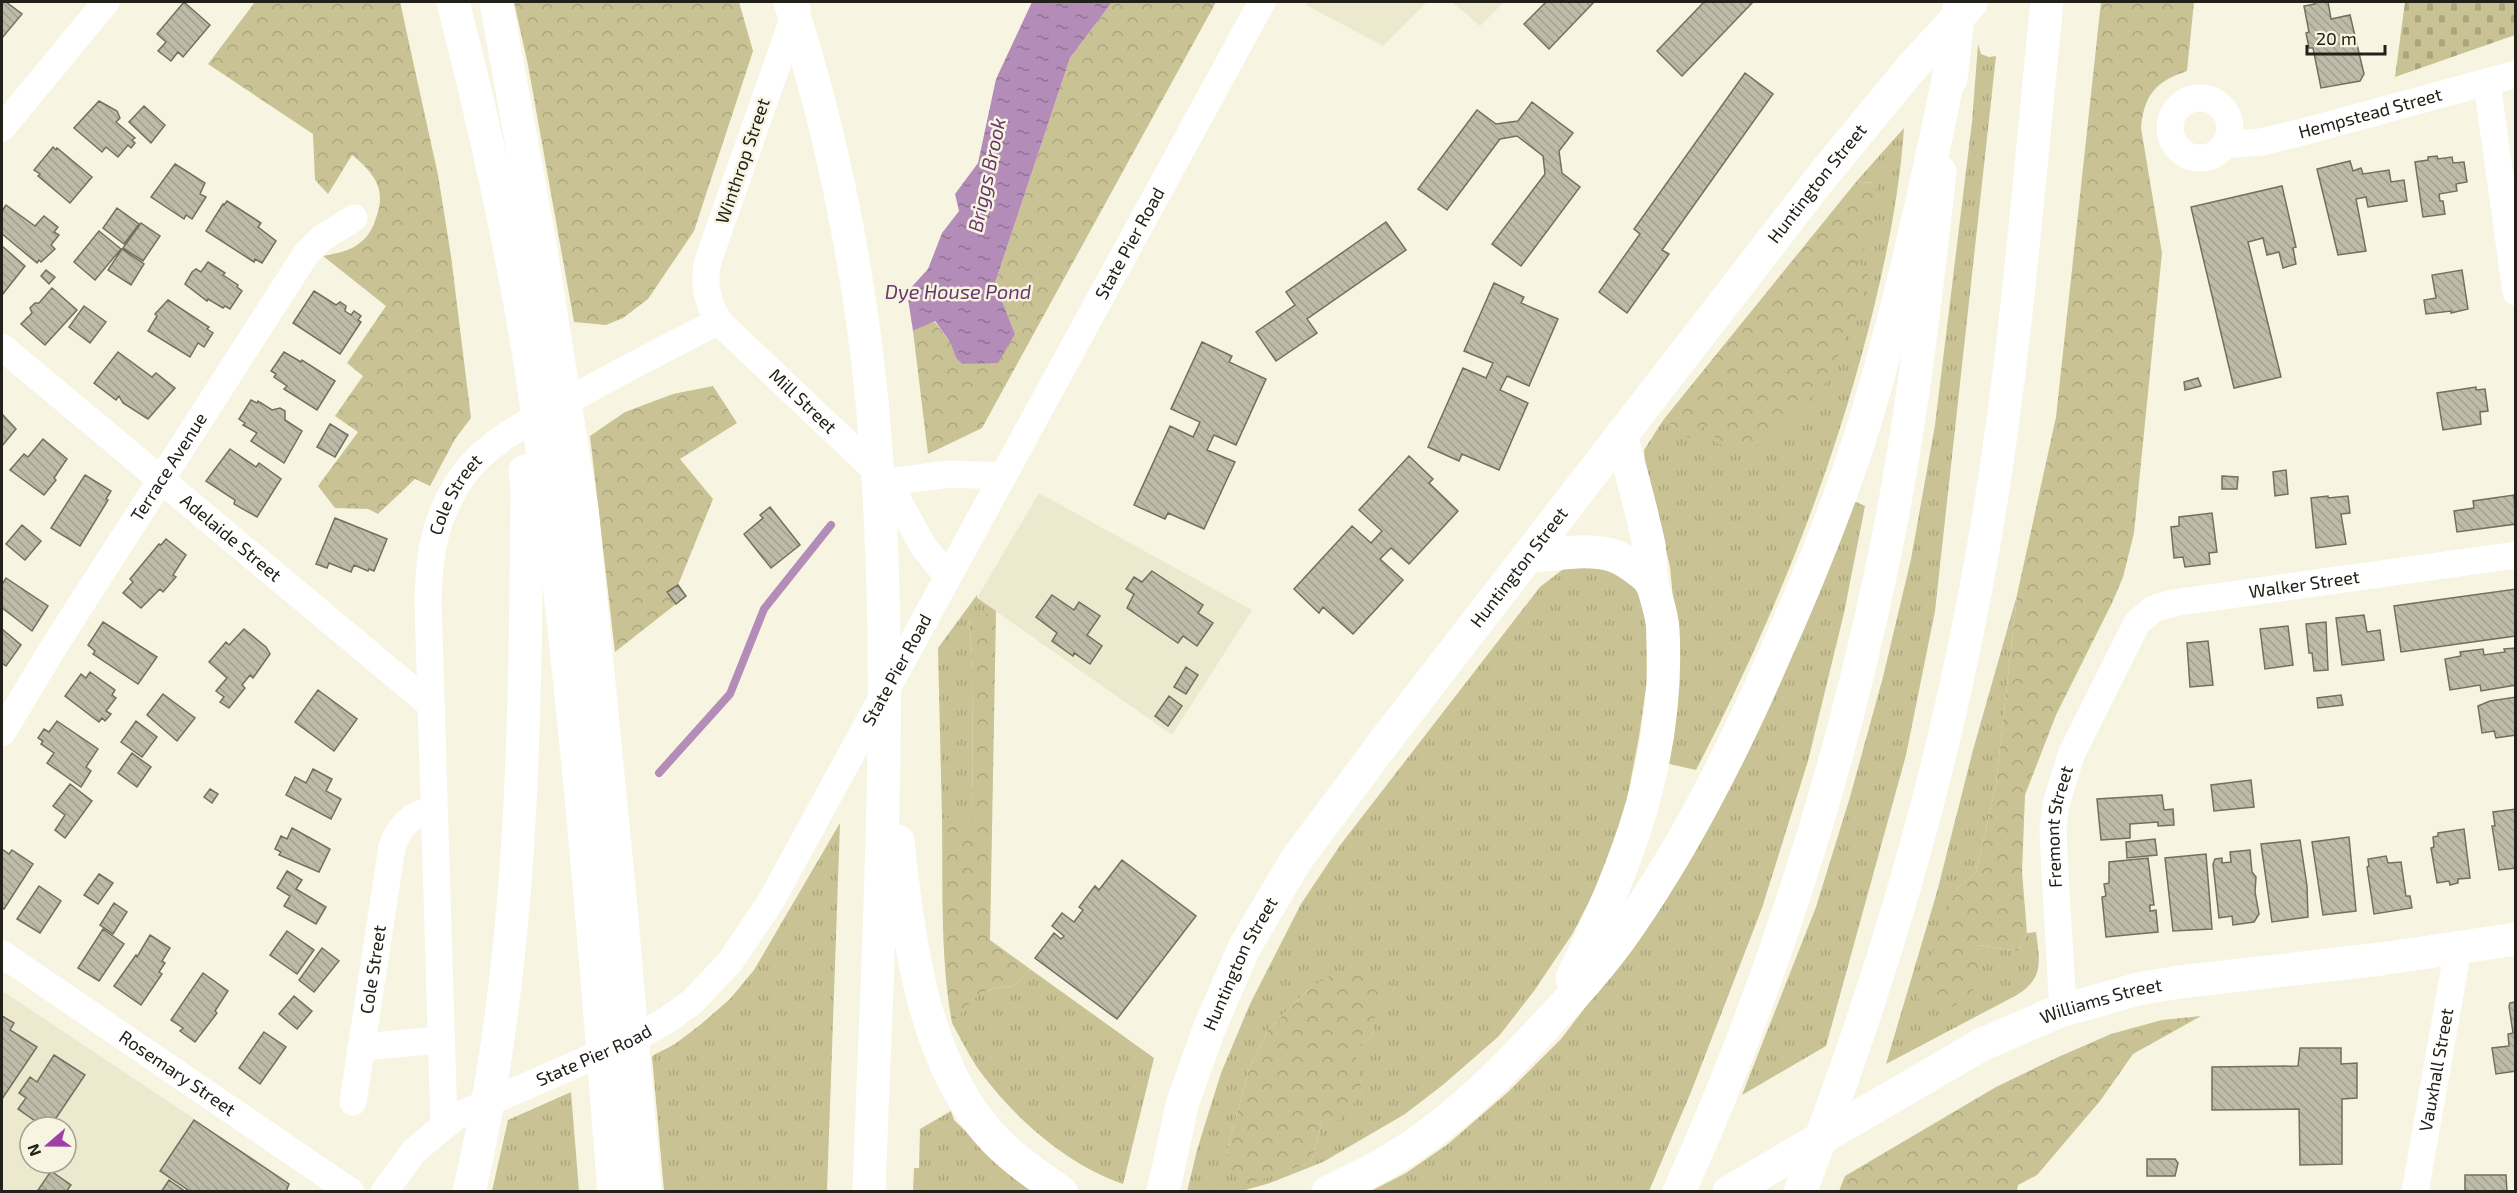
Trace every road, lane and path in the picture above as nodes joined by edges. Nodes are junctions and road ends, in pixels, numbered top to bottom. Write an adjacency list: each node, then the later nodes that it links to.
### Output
1 (106, 2): 13 (street)
2 (453, 2): 16 (main road)
3 (496, 2): 46 (main road)
4 (790, 2): 32 (main road)
5 (799, 2): 18 (street, Winthrop Street)
6 (1262, 2): 21 (street, State Pier Road)
7 (1960, 2): 10 (main road)
8 (1972, 2): 20 (main road, Huntington Street)
9 (2047, 2): 53 (main road)
10 (1954, 50): 37 (main road); 51 (main road)
11 (2516, 74): 12 (street, Hempstead Street)
12 (2487, 83): 14 (street, Hempstead Street); 17 (street)
13 (2, 128)
14 (2224, 145)
15 (354, 218): 22 (street, Terrace Avenue)
16 (505, 223): 44 (main road); 45 (main road)
17 (2516, 292)
18 (719, 321): 23 (street, Mill Street); 29 (street, Cole Street)
19 (2, 347): 22 (street, Adelaide Street)
20 (1621, 435): 25 (main road, Huntington Street); 27 (main road)
21 (1003, 476): 23 (street); 26 (street, State Pier Road)
22 (160, 480): 29 (street, Adelaide Street); 30 (street, Terrace Avenue)
23 (888, 482): 26 (street, Mill Street)
24 (2516, 555): 28 (street, Walker Street)
25 (1527, 557): 27 (main road); 49 (main road, Huntington Street)
26 (948, 577): 41 (street, State Pier Road)
27 (1652, 581): 37 (main road)
28 (2120, 655): 36 (street, Fremont Street)
29 (432, 706): 31 (street, Cole Street)
30 (2, 733)
31 (434, 809): 38 (street, Cole Street); 39 (street, Cole Street)
32 (889, 816): 47 (main road); 48 (main road)
33 (2516, 939): 34 (main road, Williams Street)
34 (2458, 949): 36 (main road, Williams Street); 54 (street, Vauxhall Street)
35 (2, 954): 42 (street, Rosemary Street)
36 (2062, 1010): 52 (main road, Williams Street)
37 (1549, 1022): 50 (main road)
38 (441, 1040): 39 (street); 41 (street, Cole Street)
39 (361, 1047): 40 (street, Cole Street)
40 (353, 1102)
41 (444, 1125): 43 (street, State Pier Road)
42 (351, 1191)
43 (384, 1191)
44 (469, 1191)
45 (614, 1191)
46 (645, 1191)
47 (869, 1191)
48 (1061, 1191)
49 (1163, 1191)
50 (1328, 1191)
51 (1679, 1191)
52 (1729, 1191)
53 (1800, 1191)
54 (2415, 1191)

